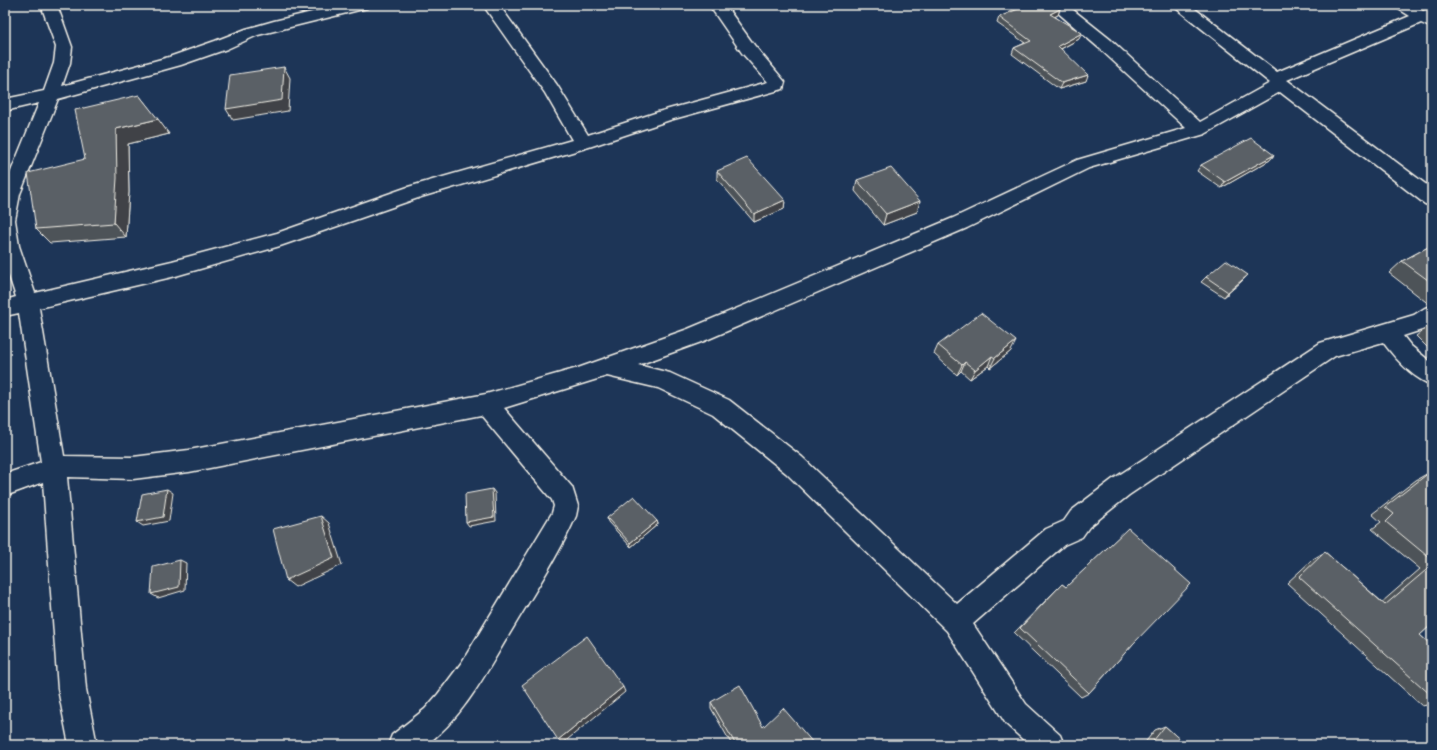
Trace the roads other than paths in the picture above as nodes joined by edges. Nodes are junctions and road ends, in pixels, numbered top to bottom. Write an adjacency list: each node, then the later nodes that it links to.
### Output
1 (49, 5): 10 (street)
2 (362, 5): 10 (street)
3 (491, 5): 13 (street)
4 (717, 5): 13 (street)
5 (1056, 5): 12 (street)
6 (1180, 5): 9 (street)
7 (1402, 5): 8 (street)
8 (1429, 18): 9 (street)
9 (1278, 81): 12 (street); 14 (street)
10 (51, 95): 11 (street); 15 (street)
11 (5, 105)
12 (1199, 130): 19 (street)
13 (583, 143): 15 (street)
14 (1432, 198)
15 (28, 303): 16 (street); 22 (street)
16 (5, 308)
17 (1432, 314): 18 (street)
18 (1387, 331): 20 (street); 24 (street)
19 (608, 367): 21 (street); 24 (street)
20 (1432, 376)
21 (486, 404): 22 (street); 26 (street)
22 (54, 468): 23 (street); 25 (street)
23 (5, 485)
24 (956, 622): 27 (street)
25 (83, 745)
26 (402, 745)
27 (1050, 745)

